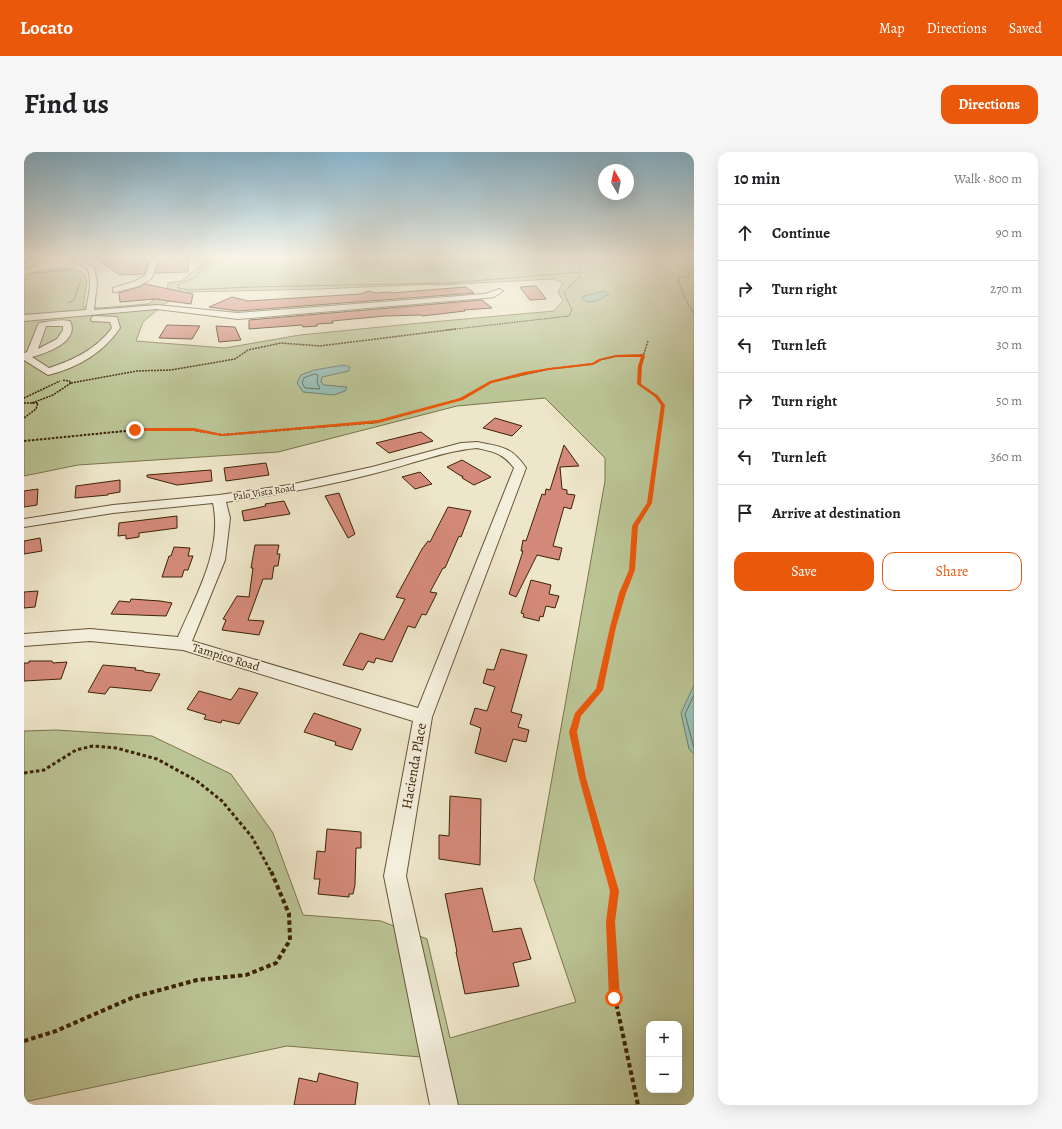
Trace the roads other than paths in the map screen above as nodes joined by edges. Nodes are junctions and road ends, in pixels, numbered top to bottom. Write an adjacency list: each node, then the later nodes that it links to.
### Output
1 (91, 300): 3 (street)
2 (430, 300): 3 (street)
3 (90, 316): 4 (street); 7 (street)
4 (24, 318)
5 (42, 325): 6 (street); 7 (street); 7 (street)
6 (24, 327)
7 (27, 355)
8 (500, 450): 9 (street, Palo Vista Road); 13 (street, Hacienda Place)
9 (219, 498): 10 (street, Palo Vista Road); 12 (street)
10 (24, 523)
11 (24, 640): 12 (street, Tampico Road)
12 (183, 644): 13 (street, Tampico Road)
13 (423, 717): 14 (street, Hacienda Place)
14 (444, 1105)

